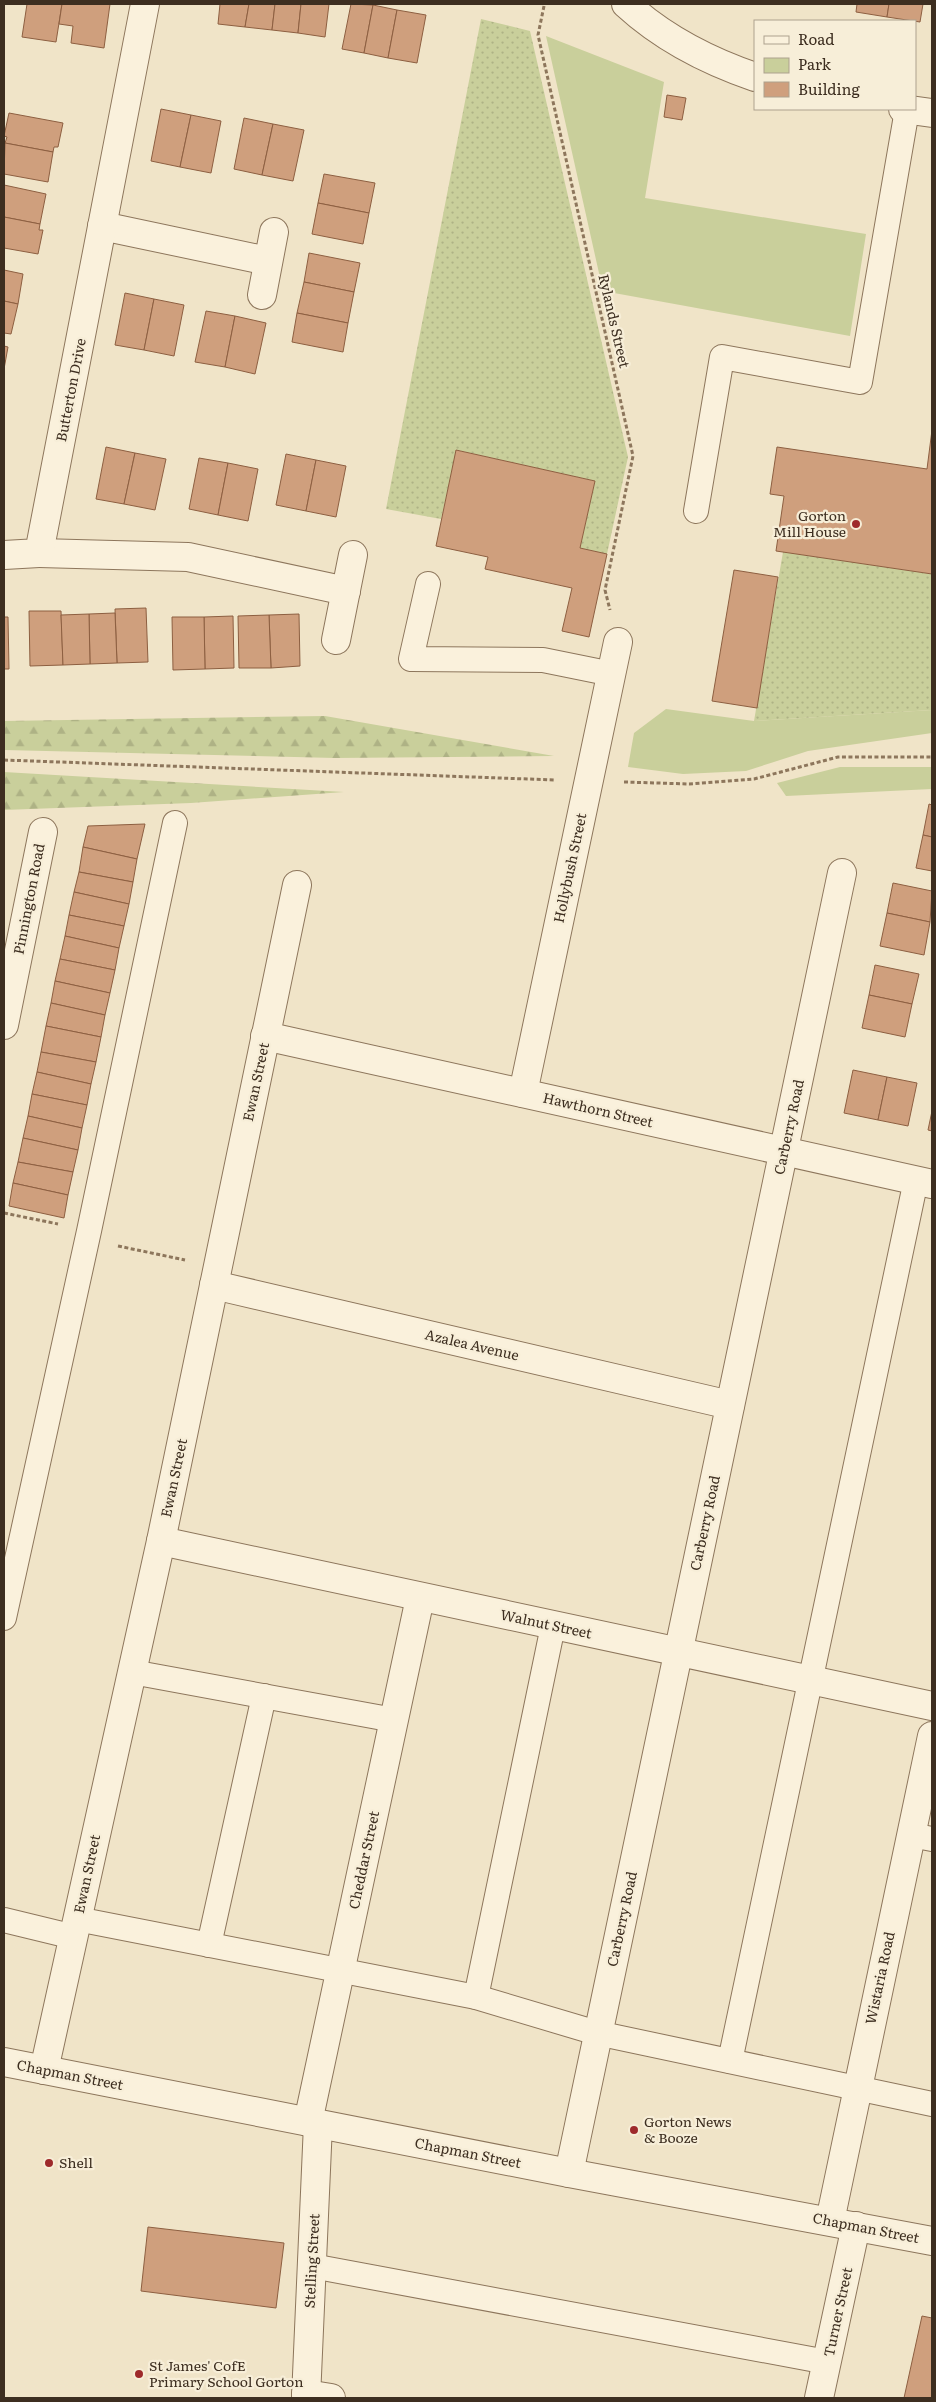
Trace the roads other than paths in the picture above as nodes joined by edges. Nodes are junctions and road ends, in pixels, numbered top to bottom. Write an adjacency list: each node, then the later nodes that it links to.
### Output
1 (146, 4): 5 (street, Butterton Drive)
2 (626, 4): 3 (street)
3 (754, 77)
4 (914, 110): 9 (lane)
5 (102, 226): 7 (street); 10 (street, Butterton Drive)
6 (274, 232): 7 (street)
7 (268, 261): 8 (street)
8 (262, 295)
9 (696, 511)
10 (40, 553): 11 (street); 14 (street)
11 (4, 555)
12 (353, 555): 14 (street)
13 (428, 584): 17 (lane)
14 (346, 591): 15 (street)
15 (336, 640)
16 (618, 642): 17 (street, Hollybush Street)
17 (612, 674): 24 (street, Hollybush Street)
18 (175, 823): 31 (lane)
19 (43, 832): 22 (street, Pinnington Road)
20 (842, 873): 25 (street, Carberry Road)
21 (297, 885): 23 (street, Ewan Street)
22 (4, 1025)
23 (265, 1036): 24 (street, Hawthorn Street); 27 (street, Ewan Street)
24 (523, 1094): 25 (street, Hawthorn Street)
25 (784, 1152): 26 (street, Hawthorn Street); 28 (street, Carberry Road)
26 (924, 1182): 35 (lane)
27 (214, 1285): 28 (street, Azalea Avenue); 29 (street, Ewan Street)
28 (730, 1405): 33 (street, Carberry Road)
29 (161, 1541): 30 (street, Walnut Street); 34 (street, Ewan Street)
30 (420, 1598): 32 (street, Walnut Street); 38 (street, Cheddar Street)
31 (4, 1618)
32 (553, 1626): 33 (street, Walnut Street); 45 (lane)
33 (678, 1652): 35 (street, Walnut Street); 46 (street, Carberry Road)
34 (132, 1672): 36 (lane); 42 (street, Ewan Street)
35 (811, 1680): 37 (street, Walnut Street); 47 (lane)
36 (264, 1696): 38 (lane); 43 (lane)
37 (932, 1706)
38 (394, 1720): 44 (street, Cheddar Street)
39 (932, 1736): 40 (street, Wistaria Road)
40 (922, 1837): 50 (street, Wistaria Road)
41 (4, 1920): 42 (lane)
42 (76, 1928): 43 (lane); 49 (street, Ewan Street)
43 (209, 1945): 44 (lane)
44 (340, 1971): 45 (lane); 52 (street, Cheddar Street)
45 (476, 1997): 46 (lane)
46 (597, 2034): 47 (lane); 53 (street, Carberry Road)
47 (730, 2060): 50 (lane)
48 (4, 2062): 49 (street, Chapman Street)
49 (44, 2070): 52 (street, Chapman Street)
50 (857, 2087): 51 (lane); 54 (street, Wistaria Road)
51 (932, 2104)
52 (313, 2123): 53 (street, Chapman Street); 56 (street, Stelling Street)
53 (568, 2173): 54 (street, Chapman Street)
54 (843, 2224): 55 (street, Chapman Street); 57 (street, Turner Street)
55 (932, 2241)
56 (312, 2266): 57 (lane); 58 (street, Stelling Street)
57 (827, 2362): 59 (street, Turner Street)
58 (314, 2397)
59 (819, 2398)

